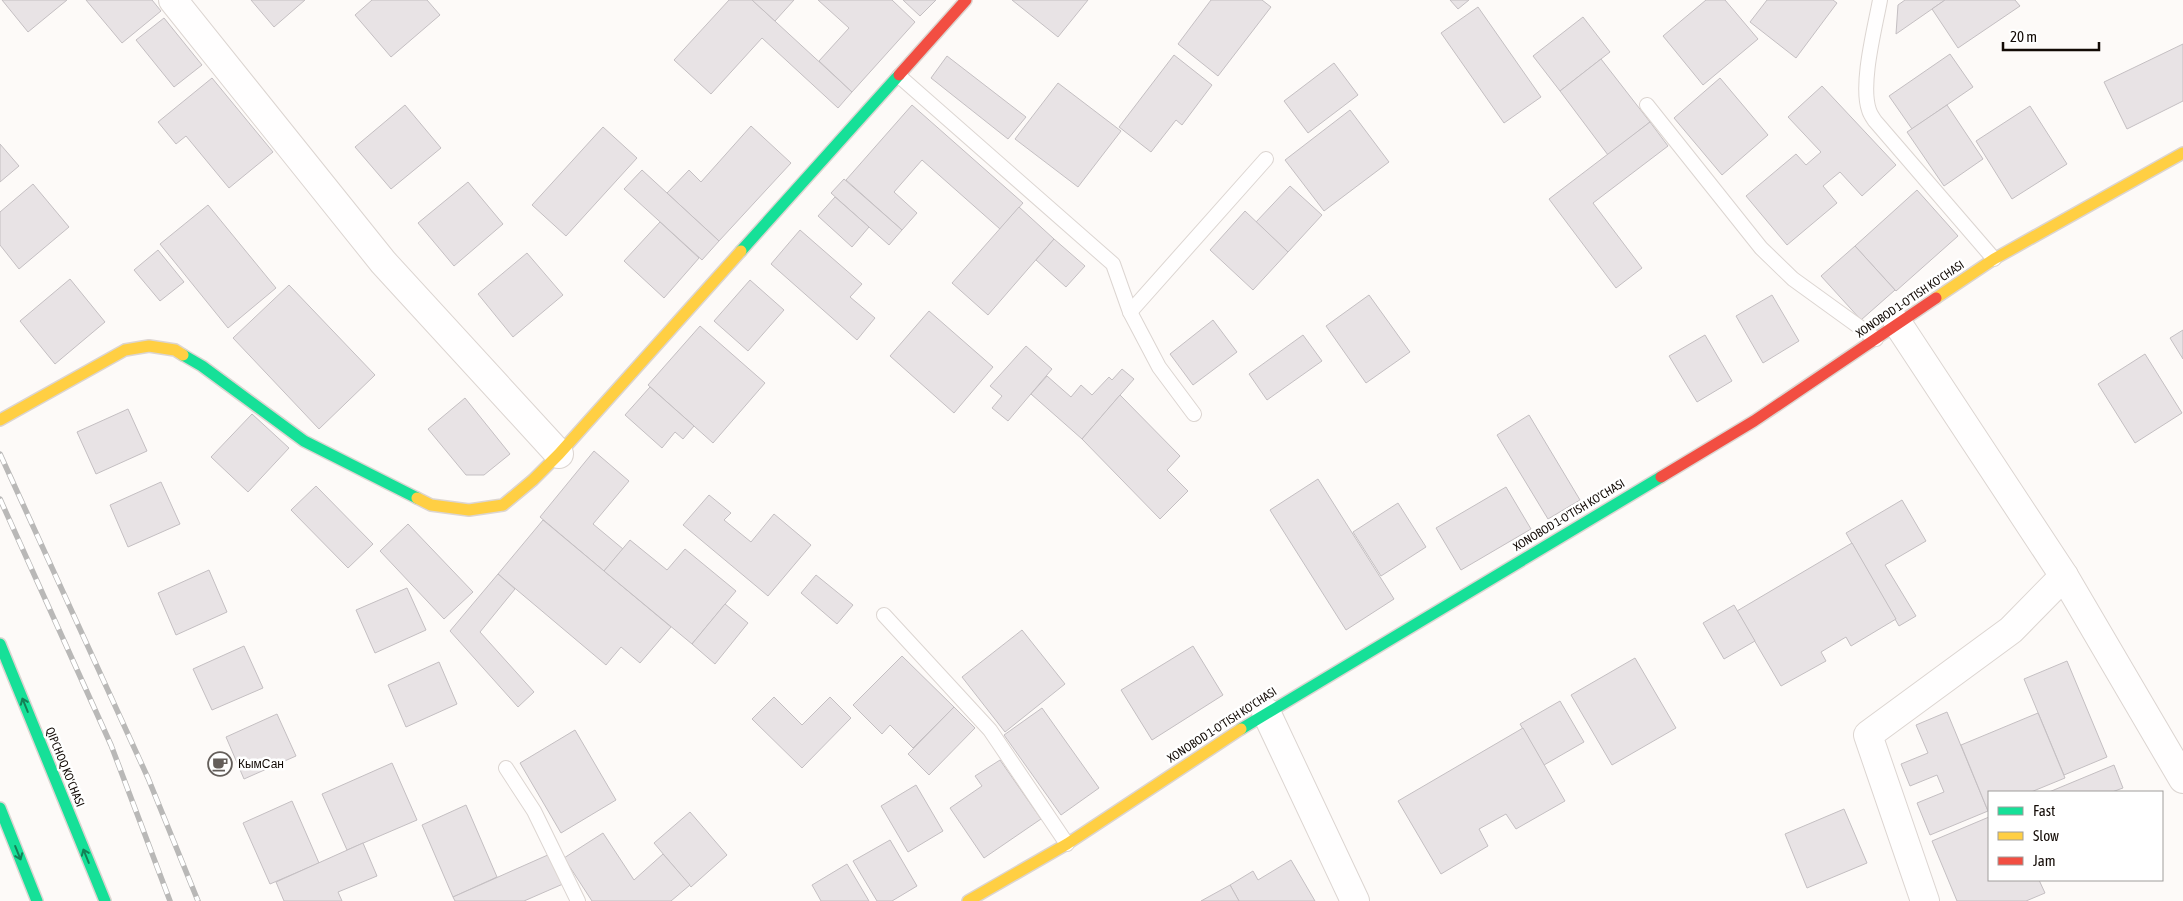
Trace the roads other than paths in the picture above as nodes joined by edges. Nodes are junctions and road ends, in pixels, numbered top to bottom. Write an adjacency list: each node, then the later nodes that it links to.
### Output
1 (173, 0): 13 (street)
2 (966, 0): 4 (street)
3 (1880, 0): 8 (lane)
4 (899, 76): 9 (lane); 13 (street)
5 (1647, 105): 10 (lane)
6 (2183, 152): 8 (street, XONOBOD 1-O'TISH KO'CHASI)
7 (1266, 159): 9 (lane)
8 (1994, 259): 10 (street, XONOBOD 1-O'TISH KO'CHASI)
9 (1130, 312): 11 (lane)
10 (1887, 331): 14 (street); 17 (street, XONOBOD 1-O'TISH KO'CHASI)
11 (1194, 414)
12 (0, 420): 13 (street)
13 (559, 454)
14 (2064, 576): 18 (street); 28 (street)
15 (884, 615): 22 (lane)
16 (0, 644): 24 (street, QIPCHOQ KO'CHASI, one-way to 16)
17 (1266, 712): 22 (street, XONOBOD 1-O'TISH KO'CHASI); 27 (street)
18 (2176, 750): 20 (street)
19 (506, 768): 25 (lane)
20 (2183, 779)
21 (0, 808): 23 (street, one-way to 23)
22 (1067, 844): 26 (street, XONOBOD 1-O'TISH KO'CHASI)
23 (37, 901)
24 (105, 901)
25 (578, 901)
26 (968, 901)
27 (1355, 901)
28 (1924, 901)

